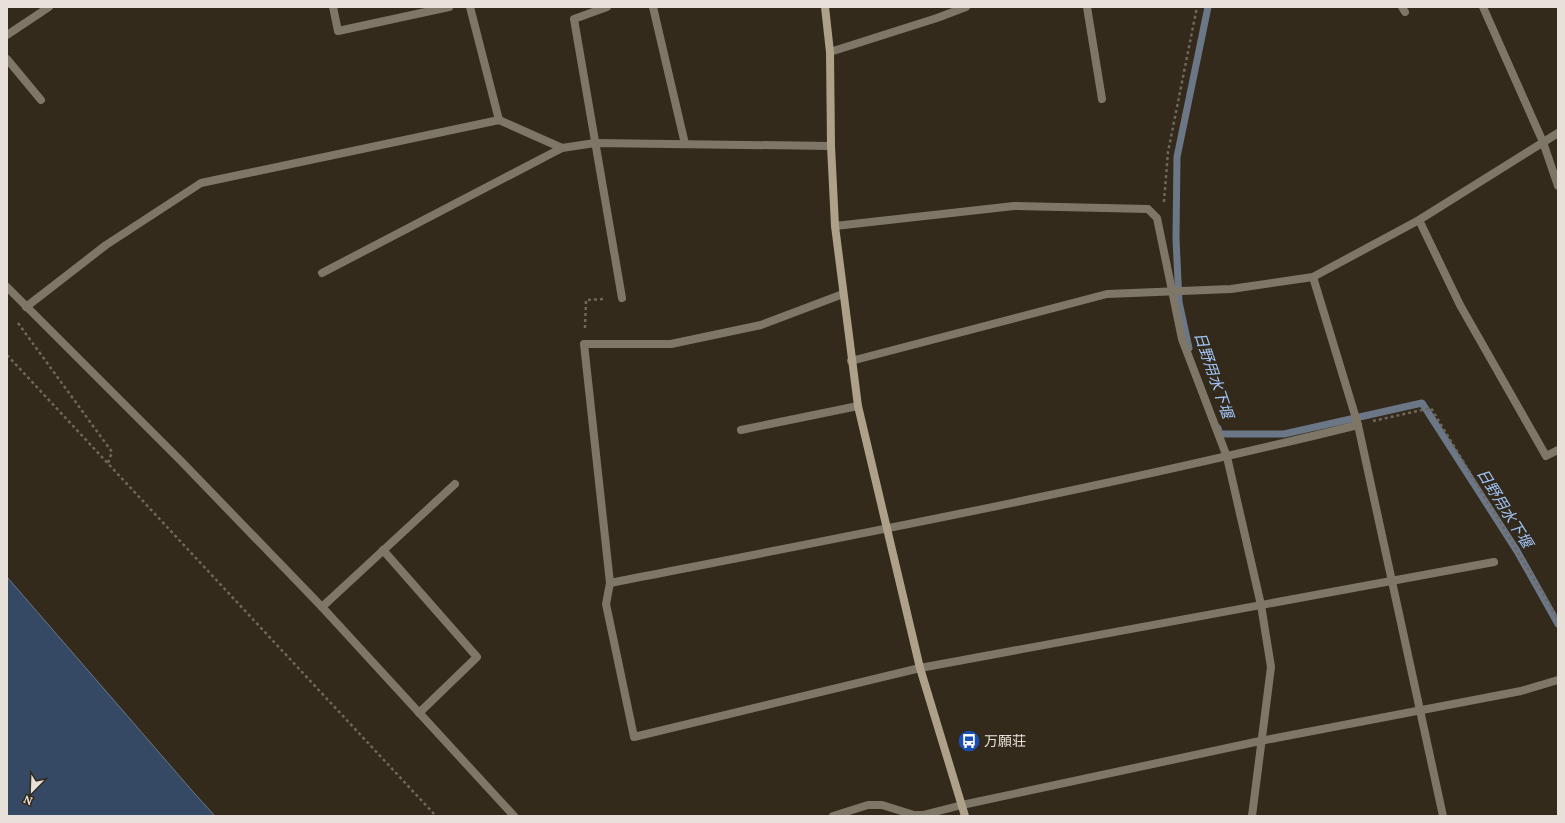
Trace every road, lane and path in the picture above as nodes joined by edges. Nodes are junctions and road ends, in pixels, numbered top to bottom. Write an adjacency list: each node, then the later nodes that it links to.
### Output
1 (49, 7): 12 (street)
2 (333, 7): 3 (street)
3 (449, 7)
4 (470, 7): 17 (street)
5 (607, 7): 20 (street)
6 (653, 7): 21 (street)
7 (825, 7): 13 (main road)
8 (966, 7): 13 (street)
9 (1087, 7): 15 (street)
10 (1197, 7): 25 (path)
11 (1483, 7): 19 (street)
12 (7, 35)
13 (830, 52): 22 (main road)
14 (7, 59): 16 (street)
15 (1102, 98)
16 (41, 100)
17 (500, 120): 23 (street); 34 (street)
18 (1558, 133): 19 (street)
19 (1543, 142): 24 (street); 26 (street)
20 (595, 143): 21 (street); 23 (street); 33 (street)
21 (685, 144): 22 (street)
22 (831, 146): 27 (main road)
23 (562, 148): 28 (street)
24 (1558, 186)
25 (1157, 218): 27 (street); 31 (street)
26 (1419, 220): 29 (street); 41 (street)
27 (835, 226): 32 (main road)
28 (322, 273)
29 (1313, 277): 31 (street); 39 (street)
30 (7, 287): 34 (street)
31 (1173, 292): 37 (street); 42 (street)
32 (843, 294): 35 (street); 37 (main road)
33 (622, 298): 35 (path)
34 (26, 307): 43 (path); 51 (street)
35 (584, 344): 49 (street)
36 (7, 355): 43 (path)
37 (851, 361): 38 (main road)
38 (858, 406): 40 (street); 45 (main road)
39 (1358, 425): 42 (street); 48 (street); 52 (path)
40 (741, 430)
41 (1558, 450)
42 (1227, 457): 45 (street); 50 (street)
43 (108, 463): 59 (path)
44 (455, 484): 46 (street)
45 (885, 529): 49 (street); 53 (main road)
46 (383, 550): 51 (street); 56 (street)
47 (1494, 562): 48 (street)
48 (1391, 580): 50 (street); 55 (street)
49 (610, 583): 53 (street)
50 (1260, 605): 53 (street); 57 (street)
51 (322, 607): 56 (street)
52 (1558, 619)
53 (920, 668): 58 (main road)
54 (1558, 680): 55 (street)
55 (1420, 710): 57 (street); 64 (street)
56 (419, 714): 60 (street)
57 (1260, 741): 58 (street); 63 (street)
58 (962, 805): 61 (street); 62 (main road)
59 (436, 816)
60 (514, 816)
61 (833, 816)
62 (965, 816)
63 (1252, 816)
64 (1443, 816)

